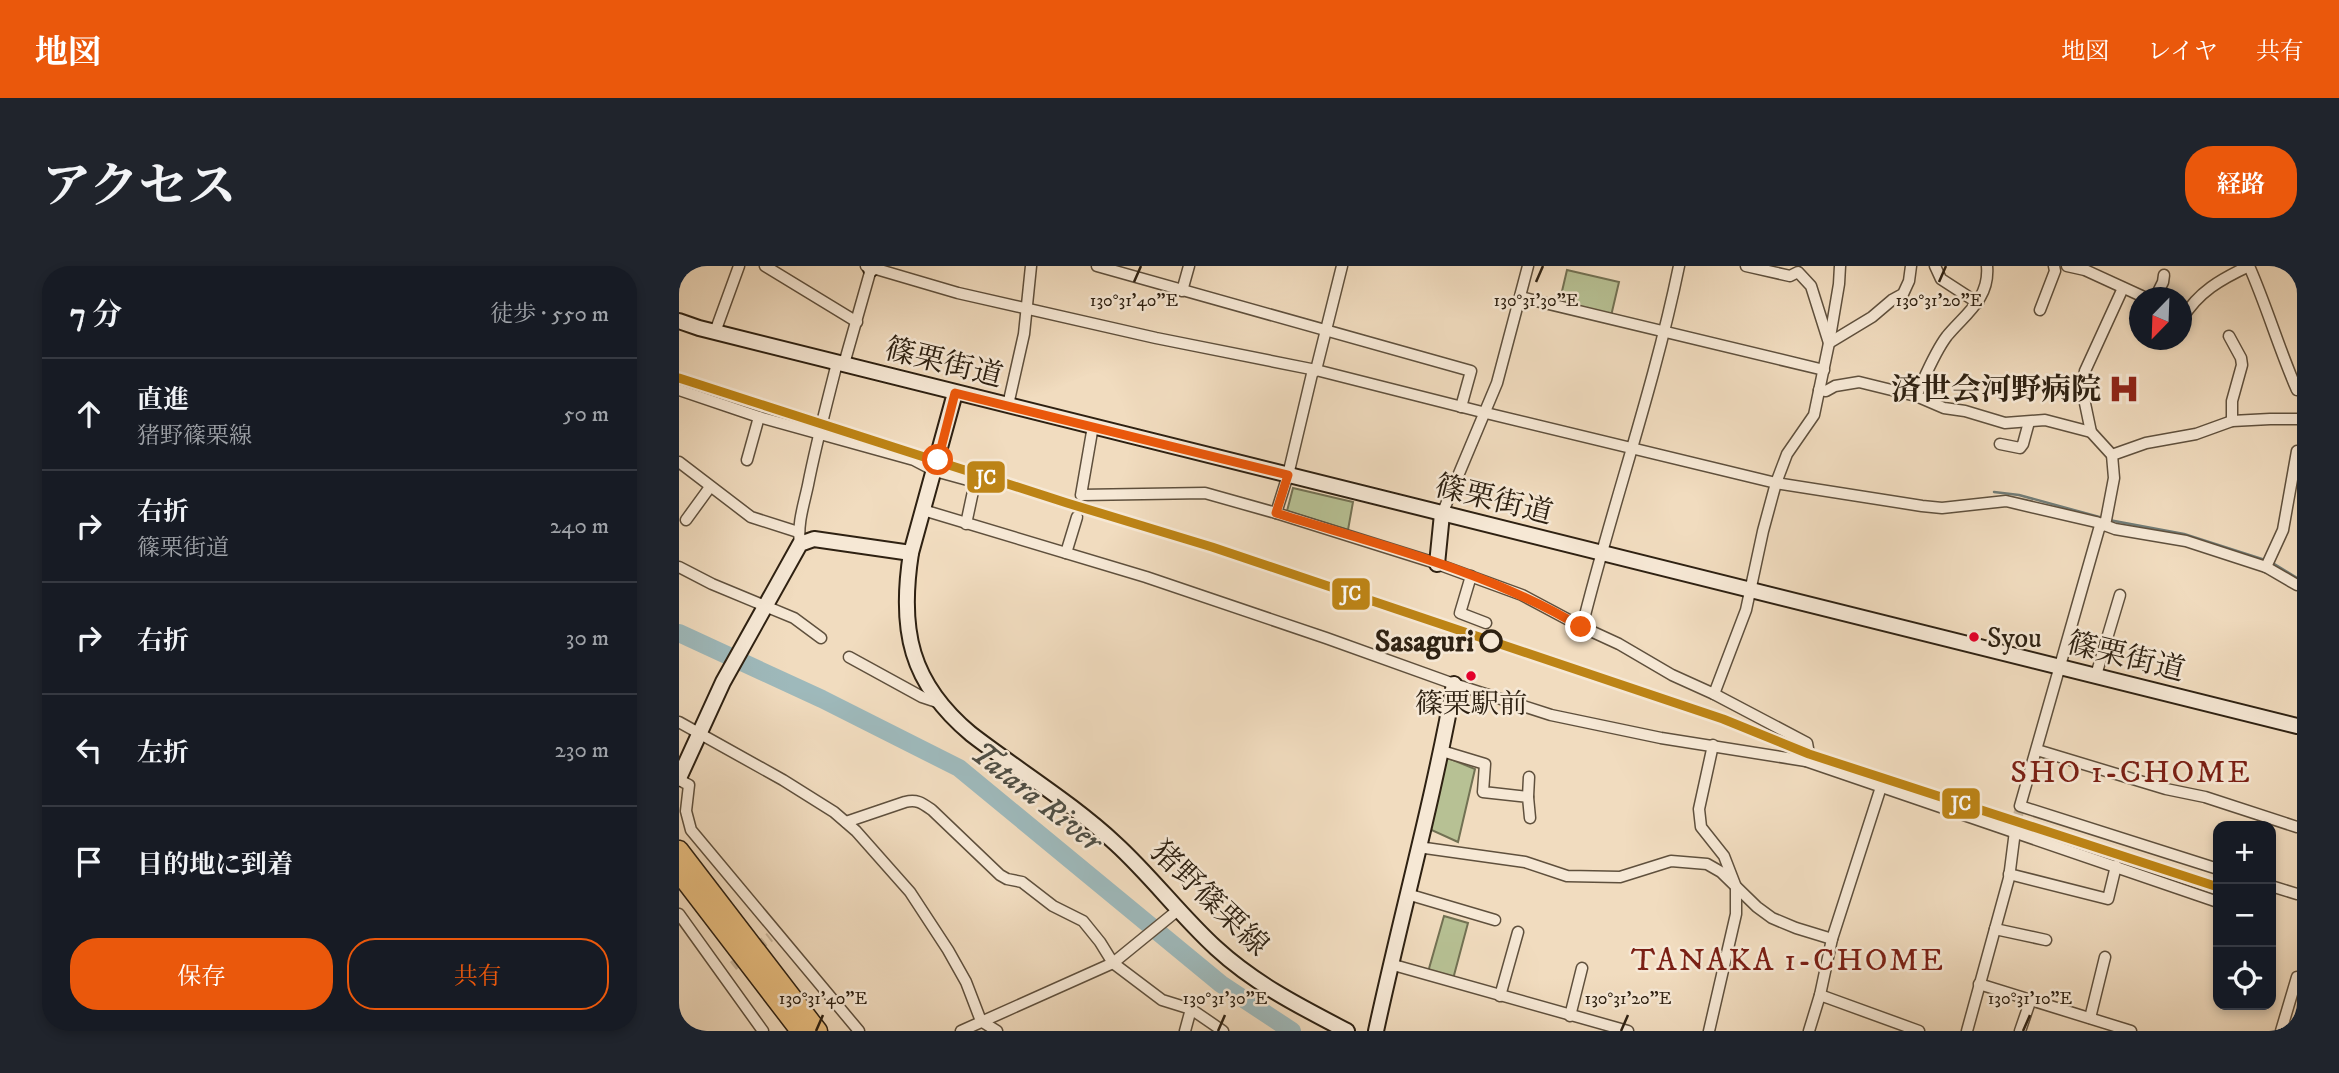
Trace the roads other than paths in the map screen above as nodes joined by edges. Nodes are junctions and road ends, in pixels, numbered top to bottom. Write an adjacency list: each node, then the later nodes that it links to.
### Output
1 (739, 266): 32 (street)
2 (765, 266): 30 (street)
3 (1031, 266): 27 (street)
4 (1097, 266): 22 (street)
5 (1189, 266): 22 (street)
6 (1342, 266): 31 (street)
7 (1528, 266): 24 (street)
8 (1679, 266): 33 (street)
9 (1746, 266): 18 (street)
10 (1840, 266): 35 (street)
11 (1911, 266): 35 (street)
12 (1935, 266): 26 (street)
13 (1987, 266): 26 (street)
14 (2054, 266): 28 (street)
15 (2067, 266): 17 (street)
16 (869, 267): 27 (street); 30 (street)
17 (2086, 268): 21 (street)
18 (1795, 269): 35 (street)
19 (2164, 275): 20 (street)
20 (2160, 287)
21 (2123, 288): 23 (street); 52 (street)
22 (1182, 291): 31 (street)
23 (2129, 291)
24 (1520, 297): 33 (street); 46 (street)
25 (2192, 302): 41 (street)
26 (1978, 303): 43 (street)
27 (1026, 309): 37 (street); 44 (street)
28 (2040, 310)
29 (679, 321): 32 (main road, 篠栗街道)
30 (857, 322): 36 (street)
31 (1326, 331): 37 (street); 45 (street)
32 (715, 332): 36 (main road, 篠栗街道)
33 (1666, 332): 38 (street); 55 (street)
34 (2229, 336): 49 (street)
35 (1829, 343): 38 (street)
36 (841, 364): 42 (main road, 篠栗街道); 53 (street)
37 (1316, 370): 45 (street); 61 (street)
38 (1824, 370): 40 (street)
39 (679, 390): 47 (street)
40 (1819, 390): 43 (street); 63 (street)
41 (2297, 390)
42 (955, 393): 44 (main road, 篠栗街道); 60 (main road, 猪野篠栗線)
43 (1916, 396): 50 (street)
44 (1008, 405): 51 (main road, 篠栗街道)
45 (1461, 407): 46 (street)
46 (1486, 413): 55 (street); 67 (street)
47 (759, 417): 53 (street); 58 (street)
48 (2297, 419): 49 (street)
49 (2232, 421): 57 (street)
50 (2029, 422): 52 (street); 54 (street)
51 (1093, 426): 61 (main road, 篠栗街道); 66 (street)
52 (2091, 432): 57 (street)
53 (818, 434): 60 (street); 72 (street)
54 (2000, 443)
55 (1631, 448): 63 (street); 73 (street)
56 (2297, 452): 62 (street)
57 (2112, 455): 71 (street)
58 (747, 460)
59 (679, 462): 64 (street)
60 (935, 471): 65 (main road, 猪野篠栗線); 70 (street)
61 (1288, 475): 66 (street); 67 (main road, 篠栗街道)
62 (2295, 477): 78 (street)
63 (1776, 482): 71 (street); 81 (street)
64 (710, 487): 69 (street); 72 (street)
65 (923, 510): 70 (street); 75 (main road, 猪野篠栗線)
66 (1276, 513): 76 (street)
67 (1442, 514): 73 (main road, 篠栗街道); 76 (main road)
68 (1077, 517): 74 (street)
69 (686, 520)
70 (966, 523): 74 (street)
71 (2102, 525): 78 (street); 88 (street)
72 (799, 538): 75 (main road); 83 (main road)
73 (1600, 552): 81 (main road, 篠栗街道); 85 (street)
74 (1066, 553): 90 (street)
75 (911, 554): 92 (main road, 猪野篠栗線)
76 (1437, 564): 79 (street)
77 (679, 567): 83 (street)
78 (2266, 568): 80 (street)
79 (1471, 576): 84 (street); 85 (street)
80 (2297, 585)
81 (1751, 589): 88 (main road, 篠栗街道); 91 (street)
82 (2120, 595): 89 (street)
83 (766, 608): 86 (street); 95 (main road)
84 (1486, 623)
85 (1581, 627): 91 (street)
86 (821, 638)
87 (849, 657): 92 (street)
88 (2061, 666): 89 (main road, 篠栗街道); 97 (street)
89 (2096, 676): 94 (main road, 篠栗街道)
90 (1454, 684): 96 (street); 98 (main road)
91 (1714, 694): 99 (street)
92 (941, 703): 119 (main road, 猪野篠栗線)
93 (679, 722): 95 (street)
94 (2297, 726)
95 (699, 733): 101 (main road); 105 (street)
96 (1713, 745): 99 (street); 114 (street)
97 (2037, 750): 106 (street); 111 (street)
98 (1442, 751): 103 (street); 108 (main road)
99 (1806, 761): 102 (street)
100 (1529, 776): 103 (street)
101 (679, 779): 145 (street)
102 (1881, 787): 107 (street); 124 (street)
103 (1528, 797): 104 (street)
104 (1530, 818)
105 (846, 822): 127 (street); 140 (street)
106 (2297, 827)
107 (2015, 831): 110 (street); 113 (street)
108 (1417, 847): 114 (street); 116 (main road)
109 (679, 850): 144 (highway)
110 (2116, 866): 113 (street); 118 (street)
111 (2213, 867)
112 (679, 873): 143 (highway)
113 (2009, 874): 122 (street)
114 (1736, 887): 124 (street); 153 (street)
115 (2276, 888): 117 (street)
116 (1407, 894): 121 (street); 128 (main road)
117 (2297, 894)
118 (2213, 900)
119 (1176, 912): 127 (street); 150 (main road, 猪野篠栗線)
120 (679, 914): 131 (street)
121 (1495, 920)
122 (1995, 929): 125 (street); 133 (street)
123 (1518, 932): 135 (street)
124 (1832, 939): 134 (street)
125 (2046, 940)
126 (2105, 957): 139 (street)
127 (1113, 963): 137 (street); 140 (street)
128 (1390, 964): 135 (street); 151 (main road)
129 (733, 967): 131 (street)
130 (1582, 968): 138 (street)
131 (722, 974): 142 (street)
132 (2297, 977): 159 (street)
133 (1979, 984): 136 (street); 156 (street)
134 (1821, 995): 141 (street); 154 (street)
135 (1500, 996): 138 (street)
136 (2031, 999): 139 (street); 157 (street)
137 (1191, 1009): 148 (street); 149 (street)
138 (1570, 1016): 152 (street)
139 (2091, 1018): 158 (street)
140 (981, 1021): 146 (street); 147 (street)
141 (1892, 1026): 155 (street)
142 (763, 1031)
143 (800, 1031)
144 (818, 1031)
145 (859, 1031)
146 (961, 1031)
147 (997, 1031)
148 (1185, 1031)
149 (1223, 1031)
150 (1347, 1031)
151 (1376, 1031)
152 (1628, 1031)
153 (1709, 1031)
154 (1809, 1031)
155 (1919, 1031)
156 (1967, 1031)
157 (2020, 1031)
158 (2131, 1031)
159 (2281, 1031)

